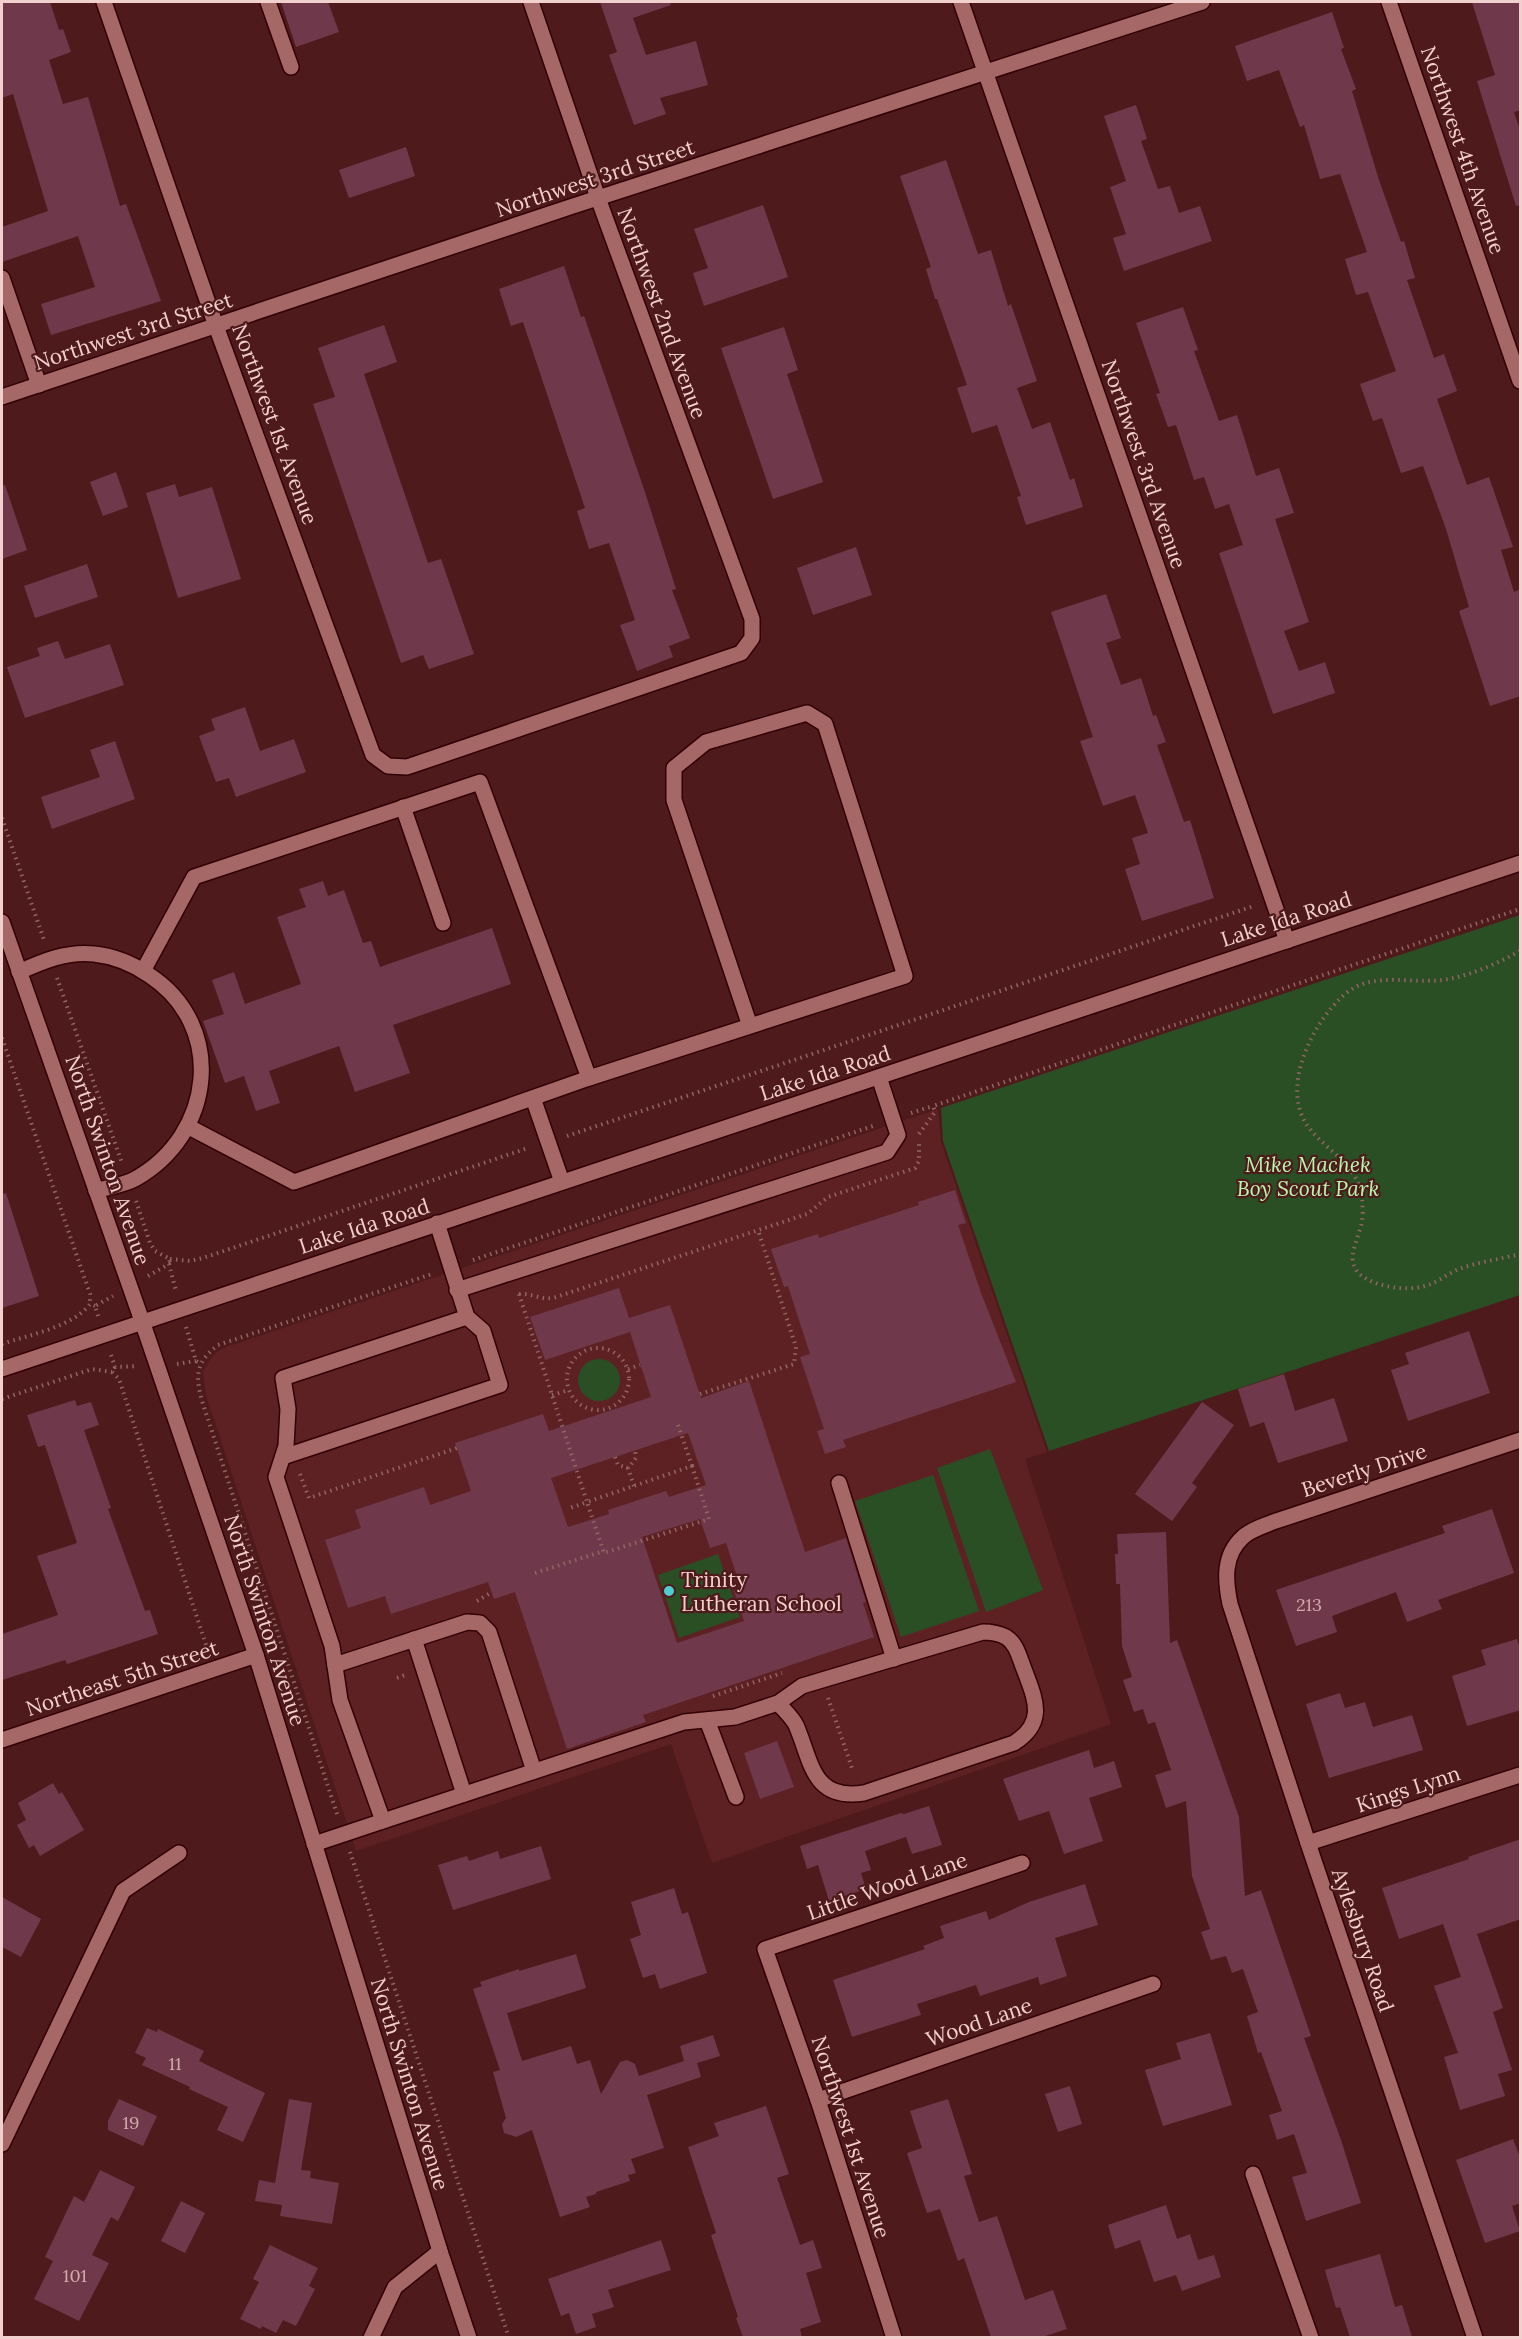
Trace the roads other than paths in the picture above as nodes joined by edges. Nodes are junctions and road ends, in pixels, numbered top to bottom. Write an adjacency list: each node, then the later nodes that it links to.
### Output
1 (104, 2): 11 (street, Northwest 1st Avenue)
2 (268, 2): 7 (street)
3 (531, 2): 9 (street, Northwest 2nd Avenue)
4 (961, 2): 8 (street, Northwest 3rd Avenue)
5 (1202, 2): 8 (street, Northwest 3rd Street)
6 (1389, 2): 12 (street, Northwest 4th Avenue)
7 (291, 67)
8 (986, 72): 9 (street, Northwest 3rd Street); 20 (street, Northwest 3rd Avenue)
9 (598, 198): 11 (street, Northwest 3rd Street); 15 (street, Northwest 2nd Avenue)
10 (2, 278): 13 (street)
11 (216, 326): 13 (street, Northwest 3rd Street); 15 (street, Northwest 1st Avenue)
12 (1521, 381)
13 (39, 385): 14 (street, Northwest 3rd Street)
14 (2, 397)
15 (407, 767)
16 (403, 807): 19 (street); 21 (street); 25 (street)
17 (1521, 863): 20 (street, Lake Ida Road)
18 (2, 922): 22 (street, North Swinton Avenue)
19 (443, 924)
20 (1287, 941): 24 (street, Lake Ida Road)
21 (143, 971): 22 (street); 27 (street)
22 (19, 972): 29 (street, North Swinton Avenue)
23 (750, 1026): 23 (street); 25 (street)
24 (879, 1077): 28 (street, Lake Ida Road); 31 (street)
25 (589, 1078): 26 (street)
26 (533, 1098): 27 (street); 28 (street)
27 (189, 1127): 29 (street)
28 (562, 1182): 30 (street, Lake Ida Road)
29 (96, 1191): 33 (street, North Swinton Avenue)
30 (437, 1223): 31 (street); 33 (street, Lake Ida Road)
31 (457, 1290): 32 (street)
32 (467, 1317): 36 (street); 36 (street)
33 (142, 1322): 34 (street, Lake Ida Road); 40 (street, North Swinton Avenue)
34 (2, 1369)
35 (1521, 1440): 38 (street, Beverly Drive)
36 (288, 1456): 42 (street)
37 (838, 1483): 41 (street)
38 (1230, 1554): 51 (street, Aylesbury Road)
39 (414, 1640): 42 (street); 46 (street); 48 (street)
40 (256, 1655): 45 (street, Northeast 5th Street); 52 (street, North Swinton Avenue)
41 (894, 1659): 43 (street); 43 (street)
42 (335, 1665): 50 (street)
43 (778, 1703): 44 (street)
44 (707, 1720): 46 (street); 49 (street)
45 (2, 1740)
46 (534, 1771): 48 (street)
47 (1521, 1775): 51 (street, Kings Lynn)
48 (464, 1794): 50 (street)
49 (736, 1797)
50 (383, 1821): 52 (street)
51 (1308, 1843): 65 (street, Aylesbury Road)
52 (314, 1844): 60 (street, North Swinton Avenue)
53 (180, 1853): 58 (street)
54 (1022, 1863): 55 (street, Little Wood Lane)
55 (765, 1949): 57 (street, Northwest 1st Avenue)
56 (1154, 1984): 57 (street, Wood Lane)
57 (818, 2100): 63 (street, Northwest 1st Avenue)
58 (2, 2144)
59 (1253, 2174): 64 (street)
60 (440, 2251): 61 (street); 62 (street, North Swinton Avenue)
61 (371, 2337)
62 (469, 2337)
63 (894, 2337)
64 (1311, 2337)
65 (1475, 2337)

